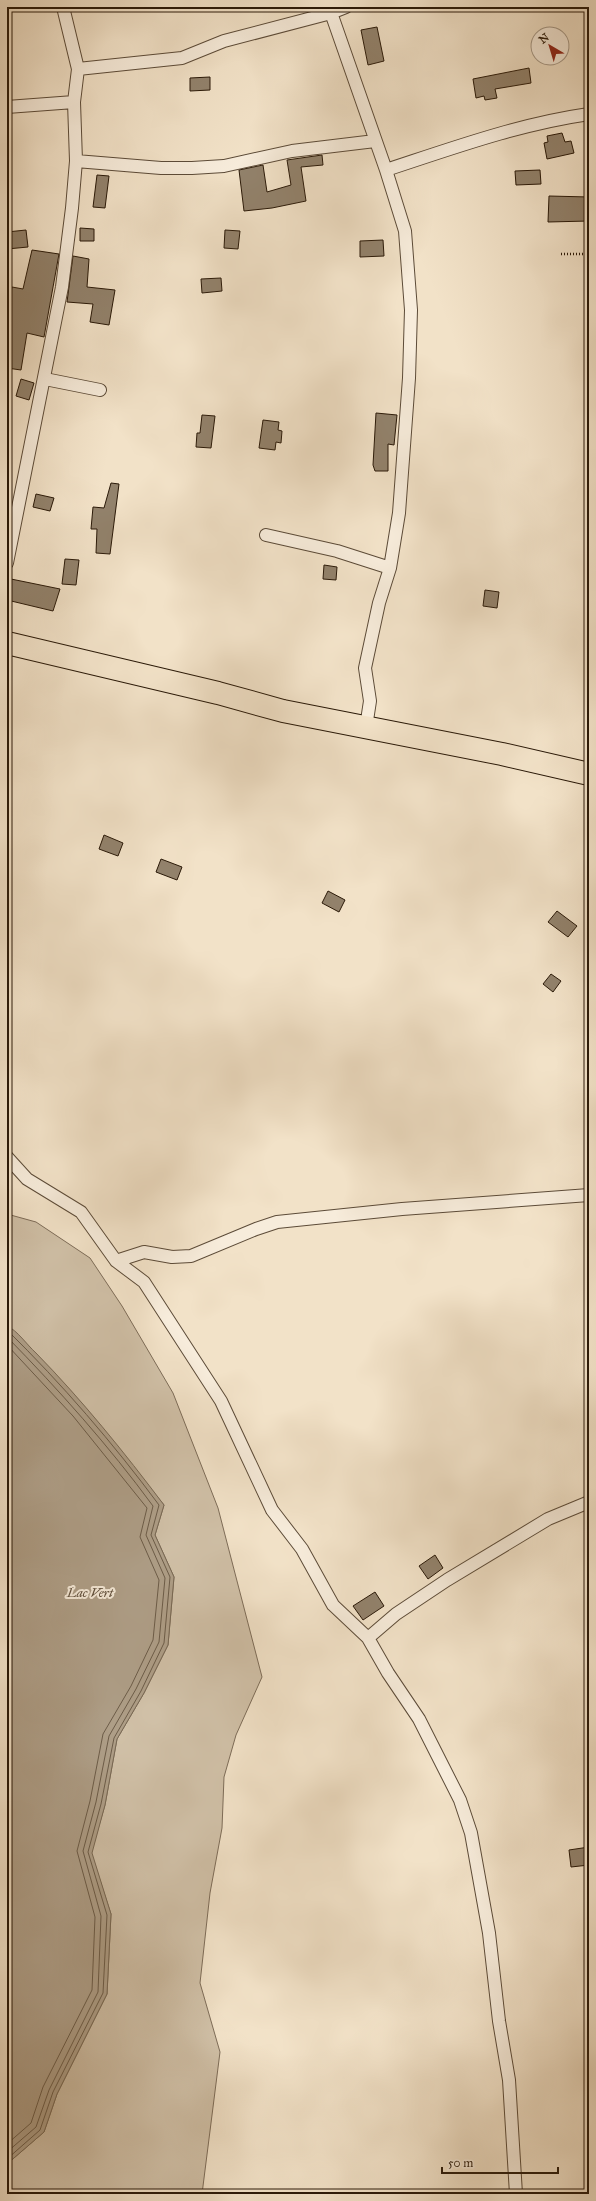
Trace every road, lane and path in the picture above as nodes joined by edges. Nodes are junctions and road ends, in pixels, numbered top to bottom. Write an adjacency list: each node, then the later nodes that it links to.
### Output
1 (63, 7): 4 (street)
2 (346, 7): 3 (street)
3 (330, 10): 4 (street); 8 (street)
4 (78, 69): 5 (street)
5 (74, 102): 6 (street); 9 (street)
6 (7, 106)
7 (589, 114): 10 (street)
8 (375, 141): 9 (street); 10 (street)
9 (76, 161): 13 (street)
10 (386, 170): 17 (street)
11 (561, 254): 12 (path)
12 (589, 254)
13 (45, 379): 14 (street); 16 (street)
14 (100, 390)
15 (266, 535): 17 (street)
16 (7, 562)
17 (390, 568): 19 (street)
18 (7, 643): 19 (highway)
19 (366, 727): 20 (highway)
20 (589, 774)
21 (7, 1157): 23 (street)
22 (589, 1195): 23 (street)
23 (116, 1261): 25 (street)
24 (589, 1502): 25 (street)
25 (368, 1638): 26 (street)
26 (516, 2194)

